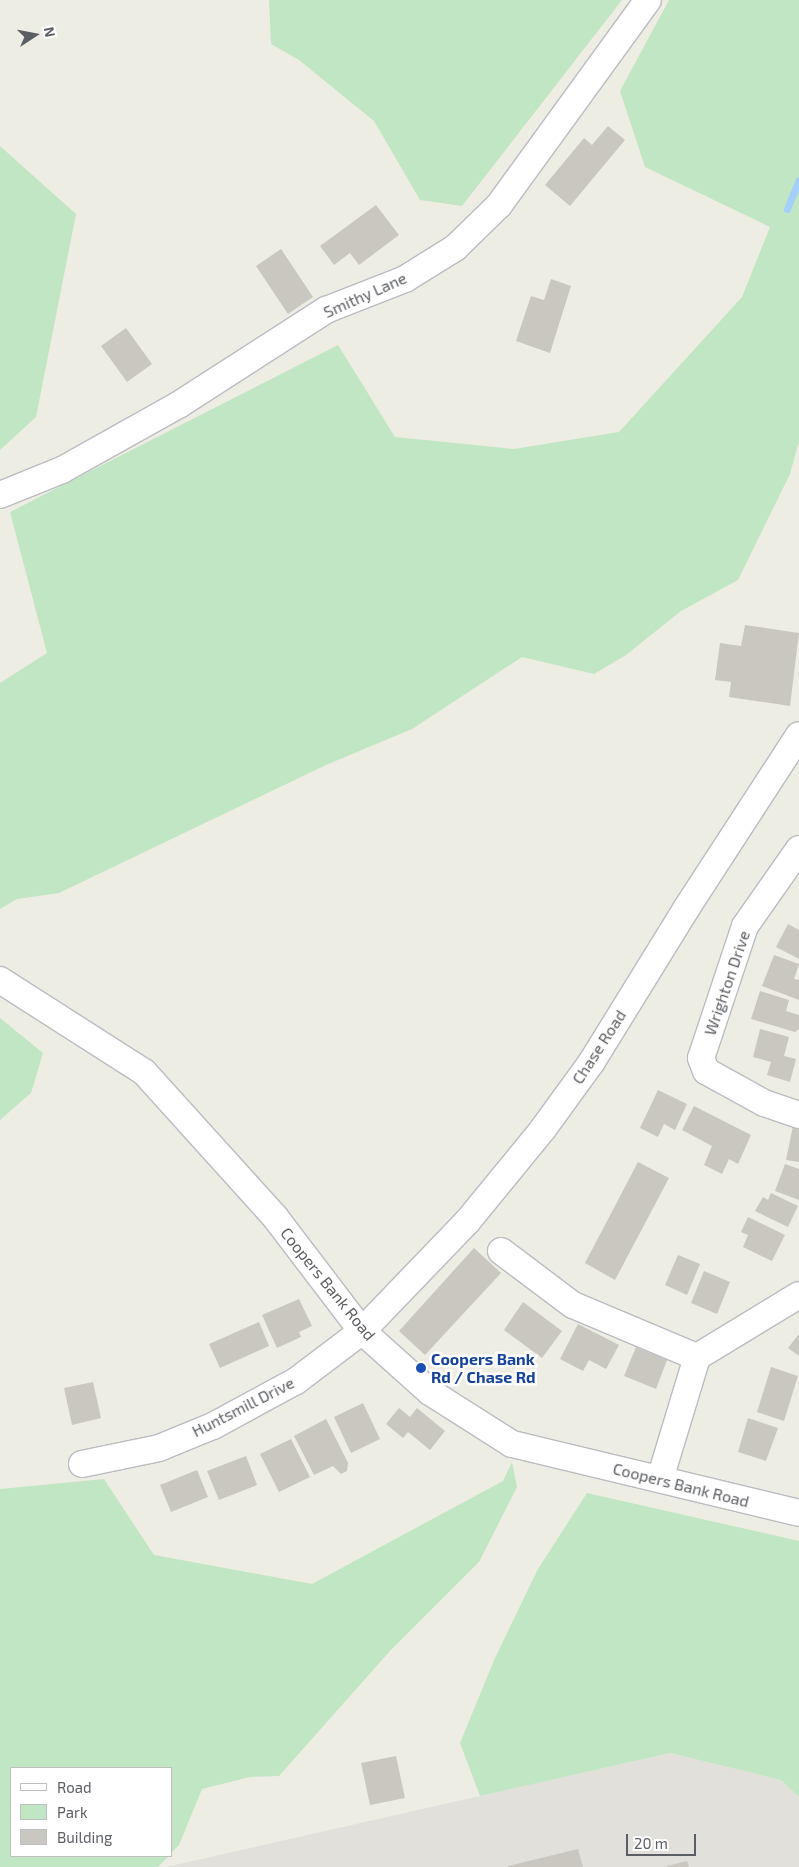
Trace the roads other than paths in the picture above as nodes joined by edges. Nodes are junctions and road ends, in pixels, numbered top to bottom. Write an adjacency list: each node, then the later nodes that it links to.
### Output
1 (648, 0): 2 (street, Smithy Lane)
2 (0, 495)
3 (799, 736): 9 (street, Chase Road)
4 (796, 860): 6 (street, Wrighton Drive)
5 (0, 980): 9 (street, Coopers Bank Road)
6 (799, 1115)
7 (501, 1251): 10 (street)
8 (799, 1295): 10 (street)
9 (362, 1331): 11 (street, Huntsmill Drive); 12 (street, Coopers Bank Road)
10 (697, 1357): 12 (street)
11 (82, 1464)
12 (660, 1480): 13 (street, Coopers Bank Road)
13 (799, 1513)

